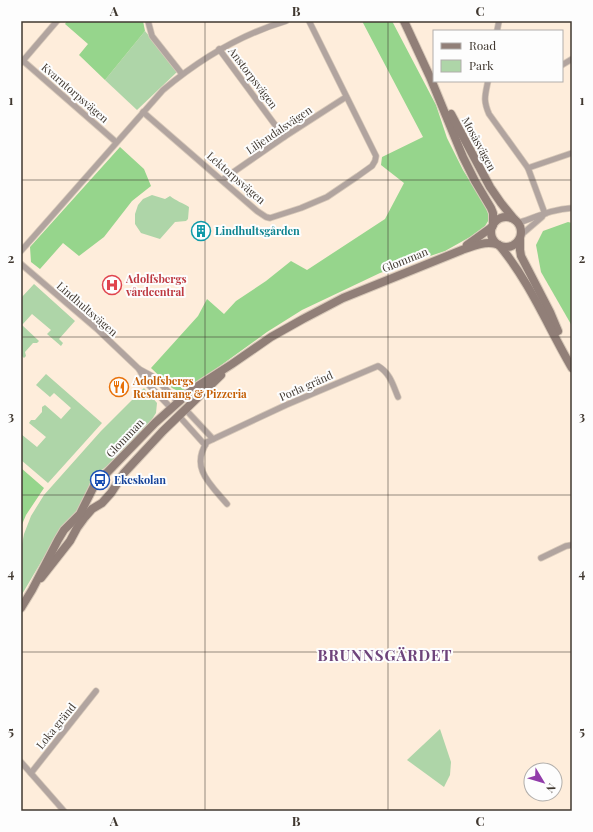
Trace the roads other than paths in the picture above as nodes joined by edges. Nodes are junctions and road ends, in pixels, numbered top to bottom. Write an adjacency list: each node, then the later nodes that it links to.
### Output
1 (57, 21): 8 (street)
2 (148, 21): 10 (street)
3 (286, 21): 6 (street)
4 (309, 21): 15 (street, Lektorpsvägen)
5 (404, 21): 11 (street, Mosåsvägen)
6 (220, 49): 10 (street); 17 (street, Anstorpsvägen)
7 (572, 59): 9 (street)
8 (22, 61): 18 (street, Kvarntorpsvägen)
9 (563, 65)
10 (182, 74): 16 (street)
11 (430, 76): 13 (street, Mosåsvägen); 25 (street, Mosåsvägen)
12 (433, 82): 24 (street, Mosåsvägen)
13 (433, 82)
14 (488, 82): 20 (street)
15 (346, 97): 17 (street, Liljendalsvägen); 21 (street, Lektorpsvägen)
16 (143, 112): 18 (street); 21 (street, Lektorpsvägen)
17 (284, 137): 21 (street, Liljendalsvägen)
18 (116, 142): 29 (street)
19 (572, 152): 20 (street)
20 (528, 168): 23 (street)
21 (222, 180)
22 (572, 208): 23 (street)
23 (545, 214): 24 (street); 26 (street)
24 (516, 221): 25 (street); 26 (street)
25 (493, 226): 27 (street); 28 (street, Glomman)
26 (521, 237): 27 (street); 31 (street)
27 (498, 245): 28 (street, Glomman); 31 (street)
28 (462, 250): 34 (street, Glomman)
29 (21, 251)
30 (21, 264): 36 (street, Lindhultsvägen)
31 (538, 297): 32 (street)
32 (547, 313): 33 (street); 35 (street)
33 (572, 360)
34 (232, 364): 38 (street, Glomman); 40 (street, Glomman)
35 (572, 368)
36 (139, 369): 38 (street, Lindhultsvägen); 39 (street, Lindhultsvägen)
37 (398, 397): 42 (street, Porla gränd)
38 (178, 402): 39 (street, Glomman); 40 (street)
39 (171, 408): 41 (street); 46 (street, Glomman)
40 (186, 410): 41 (street, Glomman); 42 (street)
41 (179, 416): 42 (street); 46 (street, Glomman)
42 (208, 442): 43 (street)
43 (226, 504)
44 (572, 545): 45 (street)
45 (541, 558)
46 (32, 590): 47 (street, Glomman)
47 (21, 608)
48 (96, 691): 50 (street, Loka gränd)
49 (21, 762): 50 (street)
50 (31, 773): 51 (street)
51 (64, 811)

